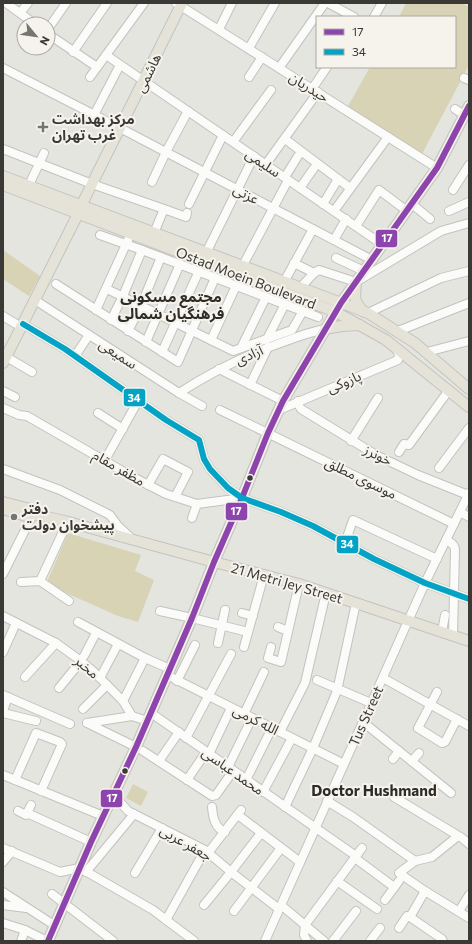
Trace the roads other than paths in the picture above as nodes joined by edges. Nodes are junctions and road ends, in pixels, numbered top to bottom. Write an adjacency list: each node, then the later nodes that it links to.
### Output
1 (6, 3): 12 (street)
2 (28, 3): 12 (street)
3 (66, 3): 17 (street)
4 (107, 3): 22 (street)
5 (144, 3): 23 (street)
6 (232, 3): 19 (street)
7 (275, 3): 21 (street)
8 (327, 3): 11 (street); 14 (street)
9 (382, 3): 16 (street)
10 (179, 4): 19 (street, حیدریان); 32 (main road, هاشمی)
11 (341, 6): 15 (street)
12 (20, 13): 13 (street)
13 (24, 16)
14 (317, 16)
15 (353, 16)
16 (375, 16)
17 (56, 17)
18 (316, 18): 28 (street)
19 (218, 29): 21 (street, حیدریان)
20 (56, 40): 22 (street)
21 (249, 48): 24 (street, حیدریان)
22 (73, 52): 26 (street)
23 (106, 55): 25 (street, سلیمی); 26 (street)
24 (262, 57): 28 (street, حیدریان); 31 (street)
25 (120, 65): 32 (street, سلیمی); 38 (street)
26 (97, 67): 30 (street)
27 (3, 68): 38 (street, عزتی)
28 (279, 68): 34 (street, حیدریان)
29 (326, 68): 34 (street)
30 (90, 77)
31 (249, 77)
32 (144, 81): 37 (street, سلیمی); 40 (main road, هاشمی)
33 (271, 90): 44 (street)
34 (315, 91): 42 (street, حیدریان); 43 (street)
35 (469, 106): 39 (main road)
36 (454, 109): 39 (street)
37 (188, 111): 41 (street, سلیمی); 46 (street)
38 (94, 115): 40 (street, عزتی)
39 (464, 115): 54 (main road)
40 (120, 128): 46 (street, عزتی); 60 (main road, هاشمی)
41 (223, 135): 44 (street, سلیمی); 55 (street)
42 (388, 137): 54 (street, حیدریان); 64 (street)
43 (285, 139): 51 (street); 57 (street)
44 (233, 142): 48 (street, سلیمی)
45 (3, 149): 50 (street)
46 (166, 152): 55 (street, عزتی); 59 (street)
47 (44, 153): 50 (street)
48 (254, 156): 51 (street, سلیمی); 65 (street)
49 (298, 156): 58 (street)
50 (39, 163): 60 (street); 62 (street)
51 (266, 164): 58 (street, سلیمی)
52 (469, 165): 66 (street)
53 (314, 168): 63 (street)
54 (437, 168): 70 (main road)
55 (204, 172): 65 (street, عزتی); 68 (street)
56 (3, 176): 62 (main road, Ostad Moein Boulevard)
57 (338, 179): 64 (street); 69 (street)
58 (285, 181): 63 (street, سلیمی); 71 (street)
59 (152, 182)
60 (92, 184): 72 (street); 73 (main road, هاشمی)
61 (3, 185): 73 (main road, Ostad Moein Boulevard)
62 (29, 185): 73 (main road, Ostad Moein Boulevard)
63 (300, 188): 69 (street, سلیمی)
64 (350, 188): 74 (street)
65 (238, 190): 71 (street, عزتی); 89 (street)
66 (453, 190)
67 (469, 202): 75 (street)
68 (189, 204)
69 (323, 204): 74 (street, سلیمی)
70 (410, 207): 78 (street); 80 (street); 87 (main road)
71 (274, 208): 81 (street, عزتی); 95 (street)
72 (164, 209): 76 (street); 82 (street)
73 (79, 210): 82 (main road, Ostad Moein Boulevard); 83 (main road, Ostad Moein Boulevard); 109 (main road, هاشمی)
74 (334, 211): 77 (street, سلیمی)
75 (449, 211)
76 (187, 213)
77 (346, 219): 80 (street, سلیمی); 85 (street)
78 (430, 219)
79 (469, 223): 101 (street)
80 (356, 226): 87 (street, سلیمی)
81 (313, 228): 85 (street, عزتی); 93 (street)
82 (154, 233): 89 (main road, Ostad Moein Boulevard)
83 (131, 234): 86 (street); 104 (main road, Ostad Moein Boulevard)
84 (100, 235): 86 (street)
85 (334, 240): 92 (street, عزتی)
86 (126, 244): 88 (street); 106 (street)
87 (383, 245): 92 (main road)
88 (142, 250): 90 (street); 107 (street)
89 (206, 253): 95 (main road, Ostad Moein Boulevard)
90 (161, 257): 94 (street); 112 (street)
91 (336, 258): 97 (street)
92 (372, 260): 97 (main road)
93 (294, 263): 99 (street); 104 (street)
94 (180, 264): 96 (street); 117 (street)
95 (242, 266): 104 (main road, Ostad Moein Boulevard)
96 (199, 271): 100 (street); 121 (street)
97 (364, 271): 101 (main road)
98 (469, 271): 116 (street)
99 (314, 273): 101 (street); 105 (street)
100 (215, 278): 103 (street); 125 (street)
101 (356, 282): 113 (main road); 116 (main road)
102 (56, 284): 114 (street)
103 (236, 286): 108 (street); 129 (street)
104 (282, 287): 105 (main road, Ostad Moein Boulevard); 113 (main road, Ostad Moein Boulevard)
105 (300, 288): 113 (main road, Ostad Moein Boulevard)
106 (107, 289): 107 (street); 114 (street)
107 (123, 296): 112 (street); 120 (street)
108 (266, 297): 111 (street); 134 (street)
109 (35, 300): 122 (main road, هاشمی); 128 (street, سمیعی)
110 (469, 303): 127 (street)
111 (285, 304): 115 (street); 133 (street)
112 (141, 306): 117 (street); 126 (street)
113 (338, 308): 116 (main road, Ostad Moein Boulevard); 123 (main road, Ostad Moein Boulevard); 124 (main road)
114 (96, 310): 120 (street)
115 (303, 311): 119 (street); 133 (street)
116 (366, 313): 127 (main road, Ostad Moein Boulevard)
117 (158, 314): 121 (street); 132 (street)
118 (3, 316): 122 (street)
119 (318, 317)
120 (111, 320): 126 (street)
121 (176, 323): 125 (street); 136 (street)
122 (22, 325): 138 (street); 139 (main road, هاشمی)
123 (361, 325): 124 (main road); 130 (main road, Ostad Moein Boulevard)
124 (325, 329): 133 (street, آزادی); 151 (main road)
125 (192, 330): 129 (street); 136 (street)
126 (128, 331): 132 (street)
127 (398, 332): 130 (main road); 137 (main road, Ostad Moein Boulevard)
128 (89, 335): 138 (street); 146 (street, سمیعی)
129 (211, 340): 134 (street)
130 (386, 340): 135 (main road, Ostad Moein Boulevard)
131 (469, 341): 137 (street)
132 (146, 342): 136 (street)
133 (268, 343): 134 (street); 140 (street, آزادی); 142 (street)
134 (241, 348)
135 (396, 348): 144 (main road, Ostad Moein Boulevard); 150 (street, پازوکی)
136 (162, 352)
137 (427, 352): 143 (main road, Ostad Moein Boulevard)
138 (75, 356): 149 (street)
139 (4, 358): 141 (street)
140 (219, 370): 142 (street); 146 (street, آزادی)
141 (32, 372)
142 (250, 385): 151 (street)
143 (469, 389)
144 (448, 390): 153 (main road, Ostad Moein Boulevard); 161 (street)
145 (3, 391): 147 (street)
146 (179, 393): 152 (street, سمیعی)
147 (15, 397)
148 (378, 398): 160 (street)
149 (138, 401): 158 (street); 168 (street)
150 (298, 401): 151 (street, پازوکی); 160 (street, خونرز)
151 (281, 405): 159 (main road)
152 (202, 406)
153 (469, 407)
154 (3, 408): 162 (street, مظفر مقام)
155 (220, 410): 159 (street, موسوی مطلق)
156 (98, 413): 158 (street)
157 (469, 428): 163 (street)
158 (123, 429): 162 (street)
159 (268, 433): 168 (main road); 177 (street, موسوی مطلق)
160 (351, 441): 166 (street, خونرز)
161 (399, 452)
162 (105, 460): 165 (street, مظفر مقام)
163 (439, 468)
164 (3, 469): 178 (street)
165 (148, 485): 167 (street, مظفر مقام); 167 (street)
166 (468, 494): 172 (street, Tus Street)
167 (175, 497): 170 (street, مظفر مقام)
168 (242, 498): 170 (street, مظفر مقام); 180 (street); 182 (main road)
169 (3, 502): 173 (main road, 21 Metri Jey Street)
170 (197, 504): 175 (street)
171 (3, 509): 173 (main road, 21 Metri Jey Street)
172 (460, 512): 174 (street); 177 (street, Tus Street)
173 (33, 514): 176 (main road, 21 Metri Jey Street); 183 (street)
174 (469, 517)
175 (192, 518)
176 (68, 521): 178 (main road, 21 Metri Jey Street); 185 (street)
177 (454, 524): 179 (street, Tus Street)
178 (132, 539): 182 (main road, 21 Metri Jey Street)
179 (446, 540): 181 (street, Tus Street); 190 (street)
180 (345, 543): 181 (street); 187 (street)
181 (437, 559): 187 (street, Tus Street)
182 (214, 562): 184 (main road, 21 Metri Jey Street); 200 (main road)
183 (3, 574)
184 (264, 575): 188 (main road, 21 Metri Jey Street); 199 (street)
185 (40, 581): 186 (street); 192 (street)
186 (21, 582)
187 (425, 583): 190 (street); 201 (street, Tus Street)
188 (299, 584): 189 (main road, 21 Metri Jey Street); 206 (street)
189 (326, 593): 193 (main road, 21 Metri Jey Street); 254 (street)
190 (454, 593): 191 (street); 210 (street)
191 (469, 599)
192 (69, 601)
193 (356, 603): 201 (main road, 21 Metri Jey Street); 231 (street)
194 (225, 610): 204 (street)
195 (160, 611): 200 (street)
196 (242, 613): 199 (street)
197 (444, 615): 208 (street)
198 (3, 616): 203 (street, مخبر)
199 (253, 616): 207 (street)
200 (192, 618): 204 (street); 222 (main road)
201 (408, 620): 208 (main road, 21 Metri Jey Street); 226 (street, Tus Street)
202 (78, 622): 209 (street, الله کرمی)
203 (16, 623): 212 (street, مخبر); 218 (street)
204 (222, 625): 207 (street); 213 (street)
205 (278, 627): 206 (street)
206 (288, 631): 217 (street)
207 (248, 632): 216 (street)
208 (442, 632): 210 (main road, 21 Metri Jey Street)
209 (96, 633): 214 (street, الله کرمی); 221 (street)
210 (453, 636): 211 (main road, 21 Metri Jey Street)
211 (469, 641)
212 (56, 643): 221 (street, مخبر); 224 (street)
213 (218, 643)
214 (118, 644): 220 (street, الله کرمی); 225 (street)
215 (195, 645): 228 (street)
216 (244, 647)
217 (271, 647)
218 (3, 652)
219 (231, 654): 234 (street)
220 (145, 658): 222 (street, الله کرمی); 235 (street)
221 (82, 659): 225 (street, مخبر); 230 (street)
222 (169, 672): 228 (street, الله کرمی); 244 (main road)
223 (264, 672): 242 (street)
224 (25, 678)
225 (100, 678): 229 (street, مخبر)
226 (383, 678): 236 (street, Tus Street); 237 (street)
227 (317, 680): 231 (street)
228 (177, 681): 234 (street, الله کرمی)
229 (107, 685): 235 (street, مخبر); 240 (street)
230 (59, 688)
231 (337, 689): 236 (street); 257 (street)
232 (437, 692): 237 (street)
233 (5, 696): 238 (street); 241 (street)
234 (208, 696): 239 (street, الله کرمی); 255 (street)
235 (123, 701): 243 (street, مخبر)
236 (371, 703): 249 (street, Tus Street)
237 (430, 704): 247 (street); 247 (street)
238 (27, 706): 246 (street); 250 (street)
239 (231, 708): 242 (street, الله کرمی); 260 (street)
240 (83, 709)
241 (3, 712): 246 (street)
242 (244, 714): 245 (street, الله کرمی)
243 (132, 716): 244 (street); 258 (street)
244 (149, 717): 253 (street, محمد عباسی); 258 (main road)
245 (252, 718): 252 (street, الله کرمی); 266 (street)
246 (23, 719): 248 (street)
247 (457, 719): 251 (street)
248 (36, 721)
249 (363, 722): 259 (street); 265 (street, Tus Street)
250 (70, 724)
251 (469, 726)
252 (272, 728): 254 (street, الله کرمی); 270 (street)
253 (179, 732): 255 (street, محمد عباسی); 264 (street)
254 (280, 732): 256 (street, الله کرمی)
255 (186, 738): 260 (street, محمد عباسی)
256 (292, 738): 257 (street, الله کرمی); 273 (street)
257 (312, 748): 265 (street, الله کرمی); 279 (street)
258 (140, 749): 264 (street); 272 (main road)
259 (399, 751): 262 (street); 263 (street)
260 (208, 753): 266 (street, محمد عباسی); 269 (street)
261 (419, 753): 263 (street)
262 (393, 759)
263 (412, 761): 274 (street)
264 (159, 762): 269 (street)
265 (344, 764): 276 (street, Tus Street)
266 (230, 769): 269 (street); 270 (street, محمد عباسی)
267 (3, 775): 268 (street)
268 (15, 780): 271 (street); 271 (street)
269 (187, 780)
270 (246, 780): 273 (street, محمد عباسی)
271 (41, 791): 283 (street)
272 (116, 791): 282 (street, جعفر عربی); 283 (main road)
273 (263, 792): 279 (street, محمد عباسی)
274 (451, 793)
275 (394, 796): 288 (street)
276 (327, 802): 285 (street, Tus Street); 297 (street)
277 (31, 805): 281 (street)
278 (212, 807): 286 (street)
279 (285, 807): 285 (street, محمد عباسی)
280 (18, 811): 281 (street)
281 (27, 813): 289 (street)
282 (134, 814): 284 (street, جعفر عربی); 300 (street)
283 (103, 816): 289 (main road)
284 (162, 828): 295 (street, جعفر عربی); 302 (street)
285 (315, 828): 296 (street, محمد عباسی); 299 (street, Tus Street)
286 (225, 832): 287 (street); 295 (street)
287 (261, 833): 292 (street); 301 (street)
288 (463, 836): 290 (street); 297 (street)
289 (91, 842): 300 (main road)
290 (469, 844)
291 (3, 848): 294 (street)
292 (281, 848): 299 (street); 305 (street)
293 (362, 848): 296 (street)
294 (12, 851): 298 (street); 300 (street)
295 (207, 851): 301 (street, جعفر عربی); 322 (street)
296 (356, 857): 303 (street, محمد عباسی); 304 (street)
297 (415, 861): 303 (street)
298 (3, 862)
299 (300, 862): 314 (street, Tus Street)
300 (83, 870): 311 (main road); 322 (street)
301 (231, 872): 305 (street, جعفر عربی); 313 (street)
302 (135, 873)
303 (397, 880): 306 (street, محمد عباسی); 310 (street)
304 (338, 881): 316 (street); 325 (street)
305 (251, 888): 314 (street, جعفر عربی); 317 (street)
306 (425, 891): 319 (street, محمد عباسی); 320 (street)
307 (3, 892): 315 (street)
308 (52, 894): 311 (street)
309 (469, 895): 319 (street)
310 (385, 900)
311 (64, 903): 324 (main road); 332 (street)
312 (3, 905): 315 (street)
313 (204, 905)
314 (280, 907): 325 (street, جعفر عربی); 329 (street, Tus Street)
315 (30, 909): 324 (street)
316 (377, 909)
317 (234, 911)
318 (356, 911): 336 (street)
319 (459, 911): 321 (street, محمد عباسی)
320 (410, 916): 327 (street); 338 (street)
321 (469, 918)
322 (166, 920): 333 (street)
323 (3, 923): 328 (street)
324 (54, 925): 331 (main road)
325 (305, 925): 334 (street); 335 (street, جعفر عربی)
326 (380, 928): 337 (street)
327 (399, 928)
328 (25, 930): 330 (street); 331 (street)
329 (266, 940)
330 (21, 941)
331 (47, 941)
332 (113, 941)
333 (194, 941)
334 (307, 941)
335 (324, 941)
336 (333, 941)
337 (370, 941)
338 (443, 941)

